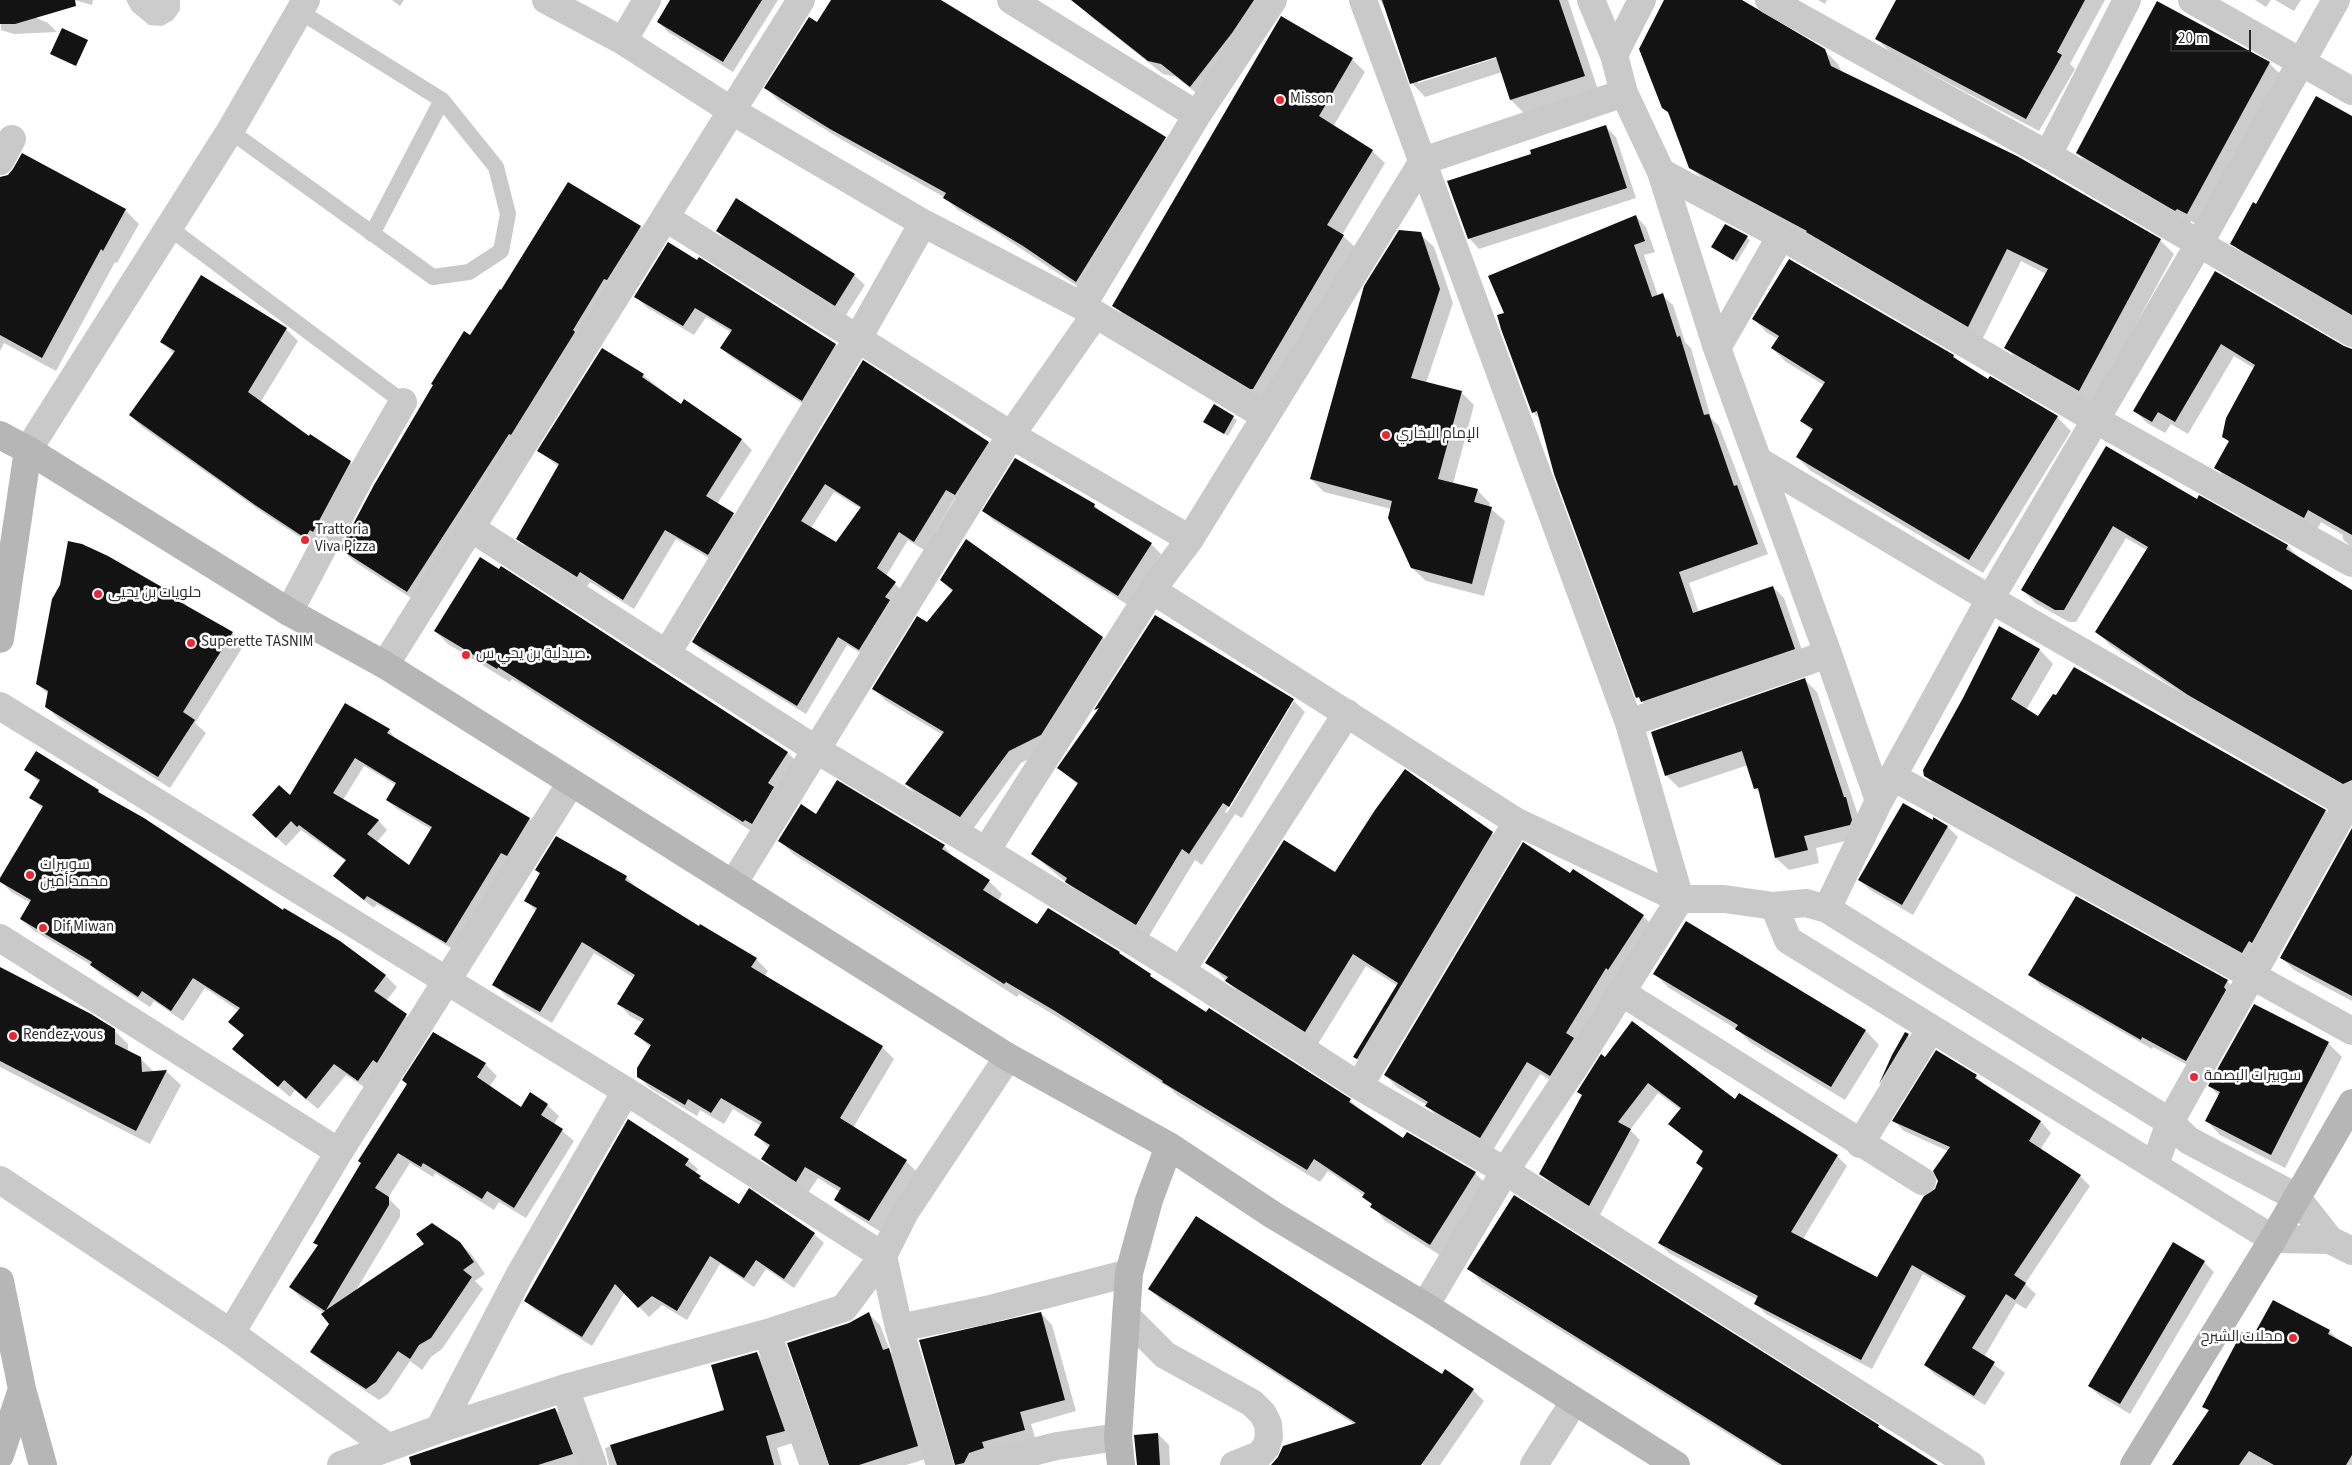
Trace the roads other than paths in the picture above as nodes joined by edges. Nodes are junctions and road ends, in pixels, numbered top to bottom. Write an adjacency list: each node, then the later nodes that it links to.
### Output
1 (546, 0): 14 (street)
2 (646, 0): 14 (street)
3 (801, 0): 20 (street)
4 (1273, 0): 21 (street)
5 (1363, 0): 24 (street)
6 (1591, 0): 15 (street)
7 (1642, 0): 15 (street)
8 (1769, 0): 23 (street)
9 (2127, 0): 23 (street)
10 (2192, 0): 16 (street)
11 (2336, 0): 16 (street)
12 (1025, 4): 21 (street)
13 (302, 5): 19 (lane); 22 (street)
14 (623, 41): 20 (street)
15 (1614, 55): 18 (street)
16 (2302, 62): 17 (street); 31 (street)
17 (2352, 91)
18 (1624, 94): 24 (street); 25 (street)
19 (442, 100): 29 (lane); 29 (lane)
20 (732, 112): 26 (street); 27 (street)
21 (1197, 115): 32 (street)
22 (230, 131): 28 (street); 29 (lane)
23 (2048, 155): 31 (street)
24 (1423, 161): 37 (street); 55 (street)
25 (1661, 172): 30 (street); 35 (street)
26 (666, 218): 34 (street); 43 (street)
27 (924, 223): 32 (street); 34 (street)
28 (168, 227): 36 (lane); 41 (street)
29 (372, 234)
30 (1782, 236): 35 (street); 38 (street)
31 (2199, 244): 33 (street); 38 (street)
32 (1088, 310): 37 (street); 39 (street)
33 (2352, 333)
34 (858, 338): 39 (street); 50 (street)
35 (1716, 348): 42 (street)
36 (404, 402): 48 (street)
37 (1265, 416): 44 (street)
38 (2096, 420): 45 (street); 47 (street)
39 (1011, 434): 44 (street); 56 (street)
40 (0, 435): 41 (main road)
41 (28, 450): 48 (main road); 49 (main road)
42 (1759, 460): 47 (street); 51 (street)
43 (469, 527): 50 (street); 52 (street)
44 (1190, 539): 46 (street)
45 (2352, 563)
46 (1152, 590): 54 (street); 62 (street)
47 (1990, 599): 57 (street); 59 (street)
48 (289, 612): 52 (main road)
49 (0, 639)
50 (667, 654): 56 (street)
51 (1828, 654): 55 (street); 60 (street)
52 (385, 665): 58 (main road)
53 (0, 706): 70 (street)
54 (1347, 713): 61 (street); 68 (street)
55 (1629, 723): 64 (street)
56 (815, 750): 62 (street); 63 (street)
57 (1893, 777): 60 (street); 69 (street)
58 (571, 783): 63 (main road); 70 (street)
59 (2350, 800): 69 (street)
60 (1879, 801): 66 (street)
61 (1517, 822): 64 (street); 75 (street)
62 (986, 851): 68 (street)
63 (732, 884): 74 (main road)
64 (1680, 899): 65 (street); 71 (street)
65 (1774, 906): 66 (street); 72 (street)
66 (1827, 909): 78 (street)
67 (0, 938): 81 (street)
68 (1181, 971): 75 (street)
69 (2251, 976): 73 (street); 78 (street)
70 (447, 981): 76 (street); 81 (street)
71 (1621, 992): 79 (street); 83 (street)
72 (1931, 1028): 79 (street); 82 (street)
73 (2352, 1031)
74 (1008, 1057): 80 (main road); 89 (street)
75 (1359, 1086): 83 (street)
76 (626, 1092): 89 (street); 100 (street)
77 (2352, 1103): 86 (main road)
78 (2170, 1122): 82 (street); 86 (street)
79 (1860, 1144): 85 (street)
80 (1168, 1146): 90 (main road); 92 (main road)
81 (339, 1152): 95 (street)
82 (2155, 1166): 87 (street)
83 (1505, 1171): 92 (street); 114 (street)
84 (0, 1180): 95 (street)
85 (1922, 1181)
86 (2296, 1197): 87 (main road); 88 (street)
87 (2272, 1239): 88 (street); 115 (main road)
88 (2341, 1246)
89 (883, 1256): 94 (street); 96 (street)
90 (1129, 1273): 93 (main road); 94 (street)
91 (0, 1281): 98 (main road)
92 (1425, 1306): 99 (main road)
93 (1126, 1316): 101 (main road); 111 (street)
94 (898, 1328): 108 (street)
95 (231, 1333): 102 (street)
96 (767, 1333): 97 (street); 107 (street)
97 (565, 1388): 100 (street); 106 (street)
98 (22, 1389): 103 (main road); 104 (main road)
99 (1574, 1402): 112 (street); 113 (main road)
100 (439, 1429): 102 (street)
101 (1118, 1437): 109 (street); 110 (main road)
102 (378, 1455): 105 (street)
103 (0, 1456)
104 (43, 1465)
105 (341, 1465)
106 (593, 1465)
107 (814, 1465)
108 (940, 1465)
109 (979, 1465)
110 (1121, 1465)
111 (1234, 1465)
112 (1534, 1465)
113 (1676, 1465)
114 (1971, 1465)
115 (2134, 1465)

